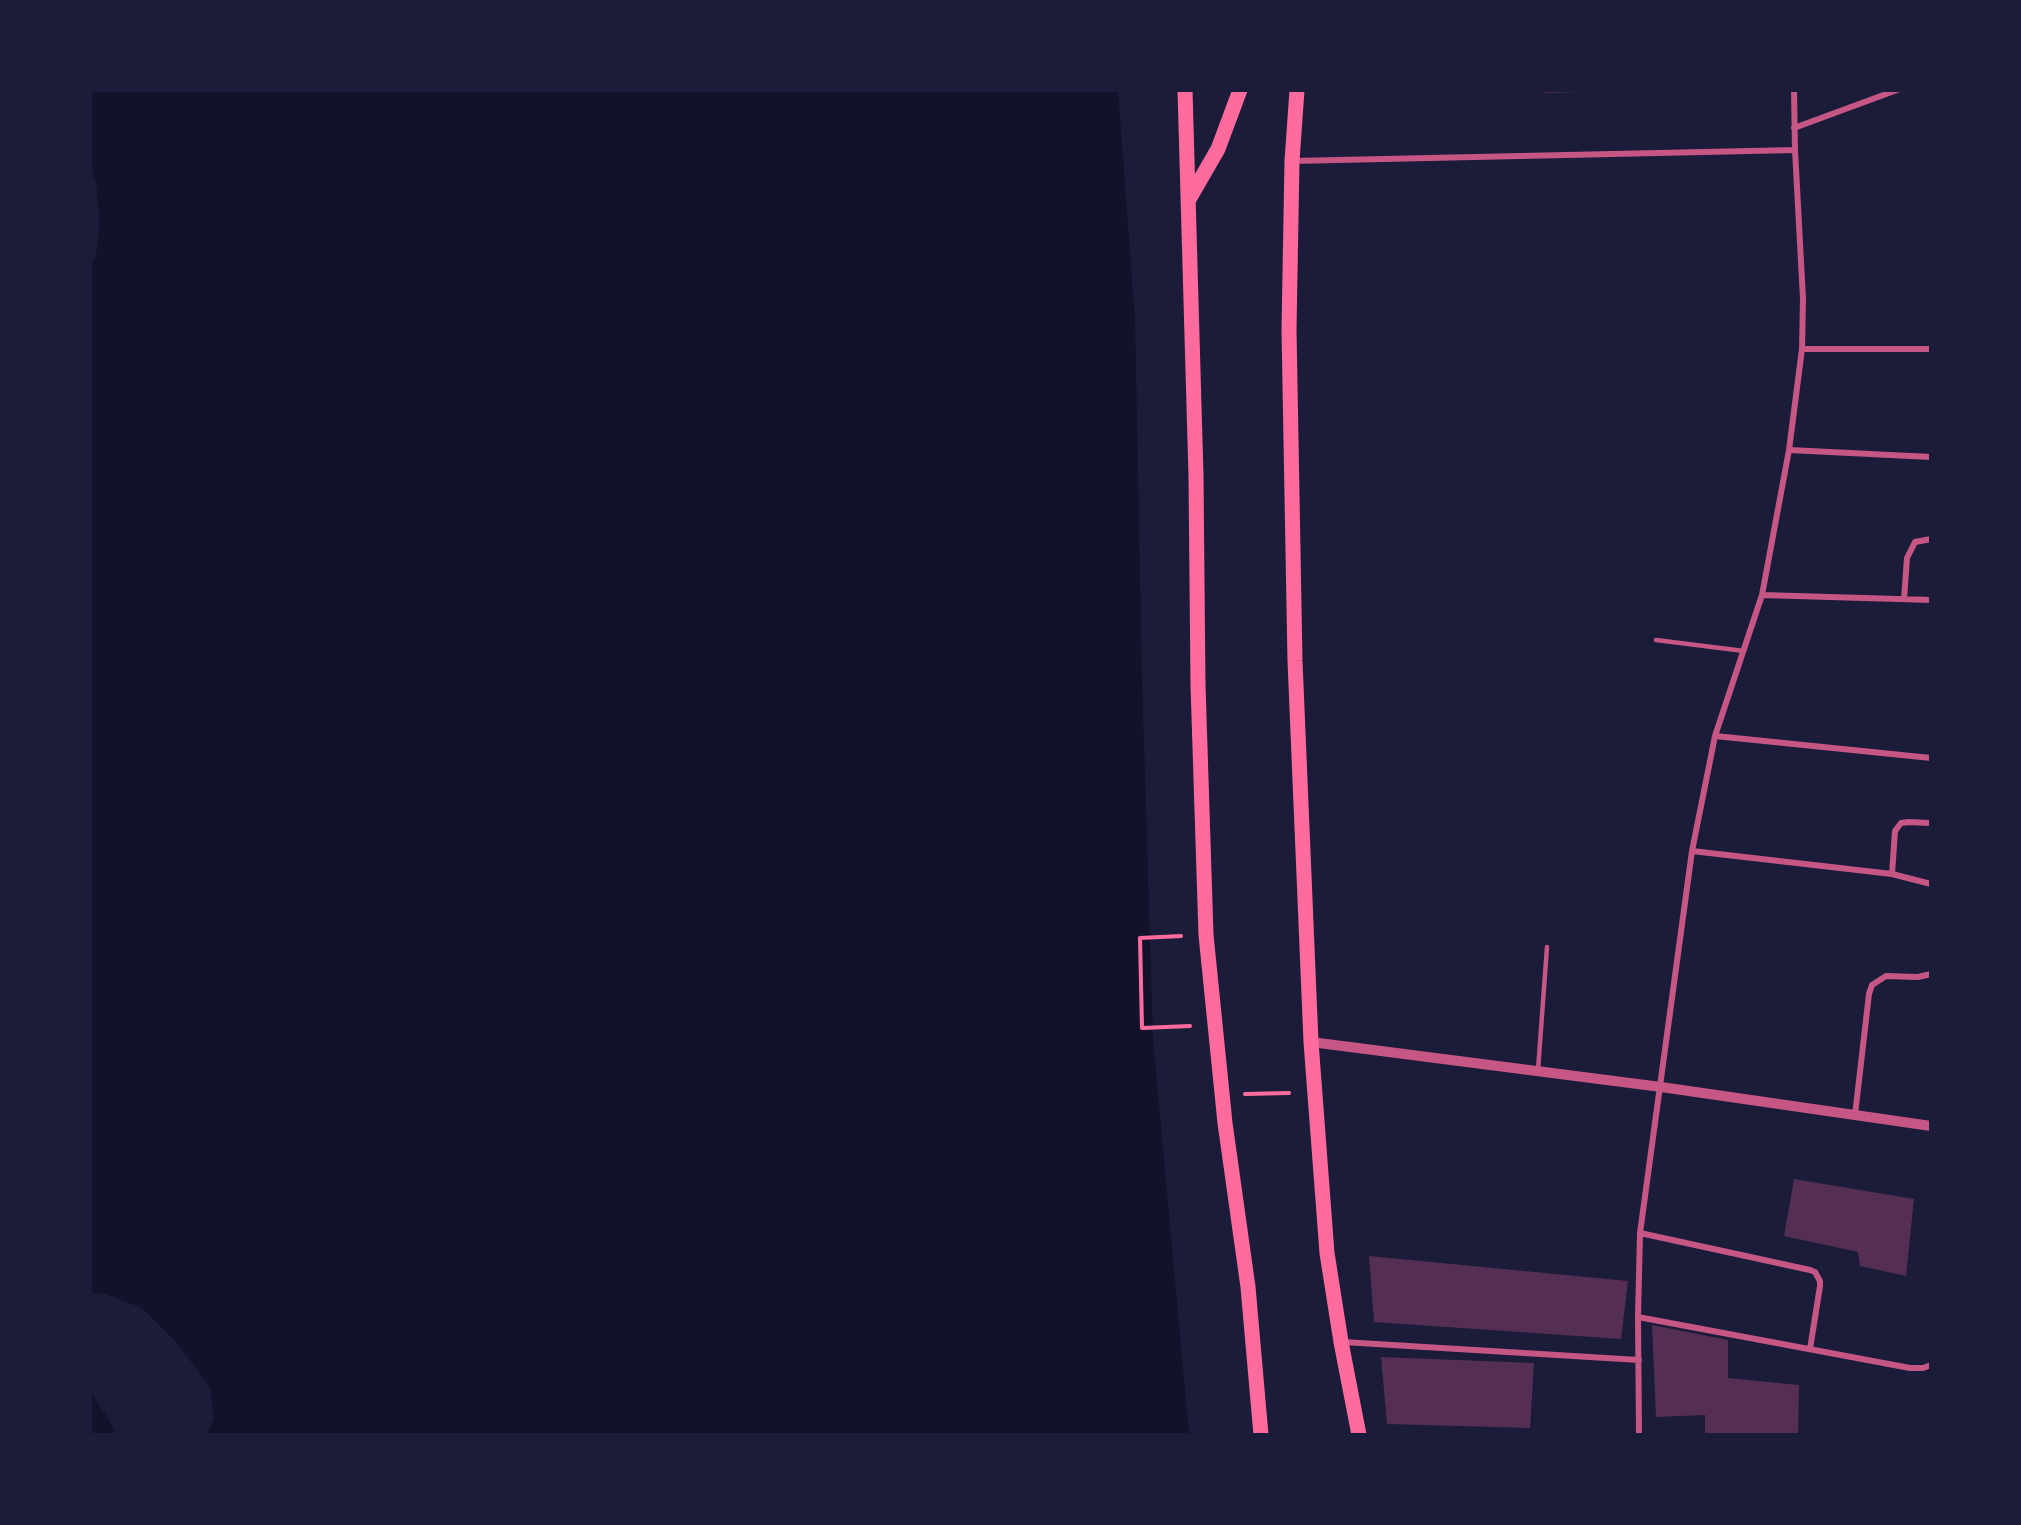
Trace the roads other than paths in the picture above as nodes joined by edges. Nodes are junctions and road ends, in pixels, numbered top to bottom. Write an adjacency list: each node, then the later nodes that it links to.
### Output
1 (1185, 90): 9 (main road)
2 (1240, 90): 9 (main road)
3 (1297, 90): 8 (main road)
4 (1794, 90): 6 (street)
5 (1897, 90): 6 (street)
6 (1794, 128): 7 (street)
7 (1795, 150): 8 (street); 10 (street)
8 (1292, 162): 28 (main road)
9 (1188, 201): 39 (main road)
10 (1802, 349): 11 (street); 12 (street)
11 (1931, 349)
12 (1790, 450): 13 (street); 15 (street)
13 (1931, 456)
14 (1931, 539): 16 (street)
15 (1761, 595): 16 (street); 19 (street)
16 (1904, 599): 17 (street)
17 (1931, 600)
18 (1656, 640): 19 (lane)
19 (1743, 651): 20 (street)
20 (1715, 736): 21 (street); 23 (street)
21 (1931, 758)
22 (1931, 823): 24 (street)
23 (1692, 851): 24 (street); 30 (street)
24 (1892, 874): 25 (street)
25 (1931, 884)
26 (1547, 947): 29 (lane)
27 (1931, 975): 31 (street)
28 (1311, 1042): 29 (street); 35 (main road)
29 (1537, 1071): 30 (street)
30 (1661, 1087): 31 (street); 33 (street)
31 (1855, 1115): 32 (street)
32 (1931, 1126)
33 (1640, 1233): 34 (street); 36 (street)
34 (1638, 1317): 36 (street); 37 (street)
35 (1341, 1342): 37 (street); 40 (main road)
36 (1810, 1349): 38 (street)
37 (1639, 1360): 41 (street)
38 (1931, 1365)
39 (1261, 1435)
40 (1359, 1435)
41 (1639, 1435)

